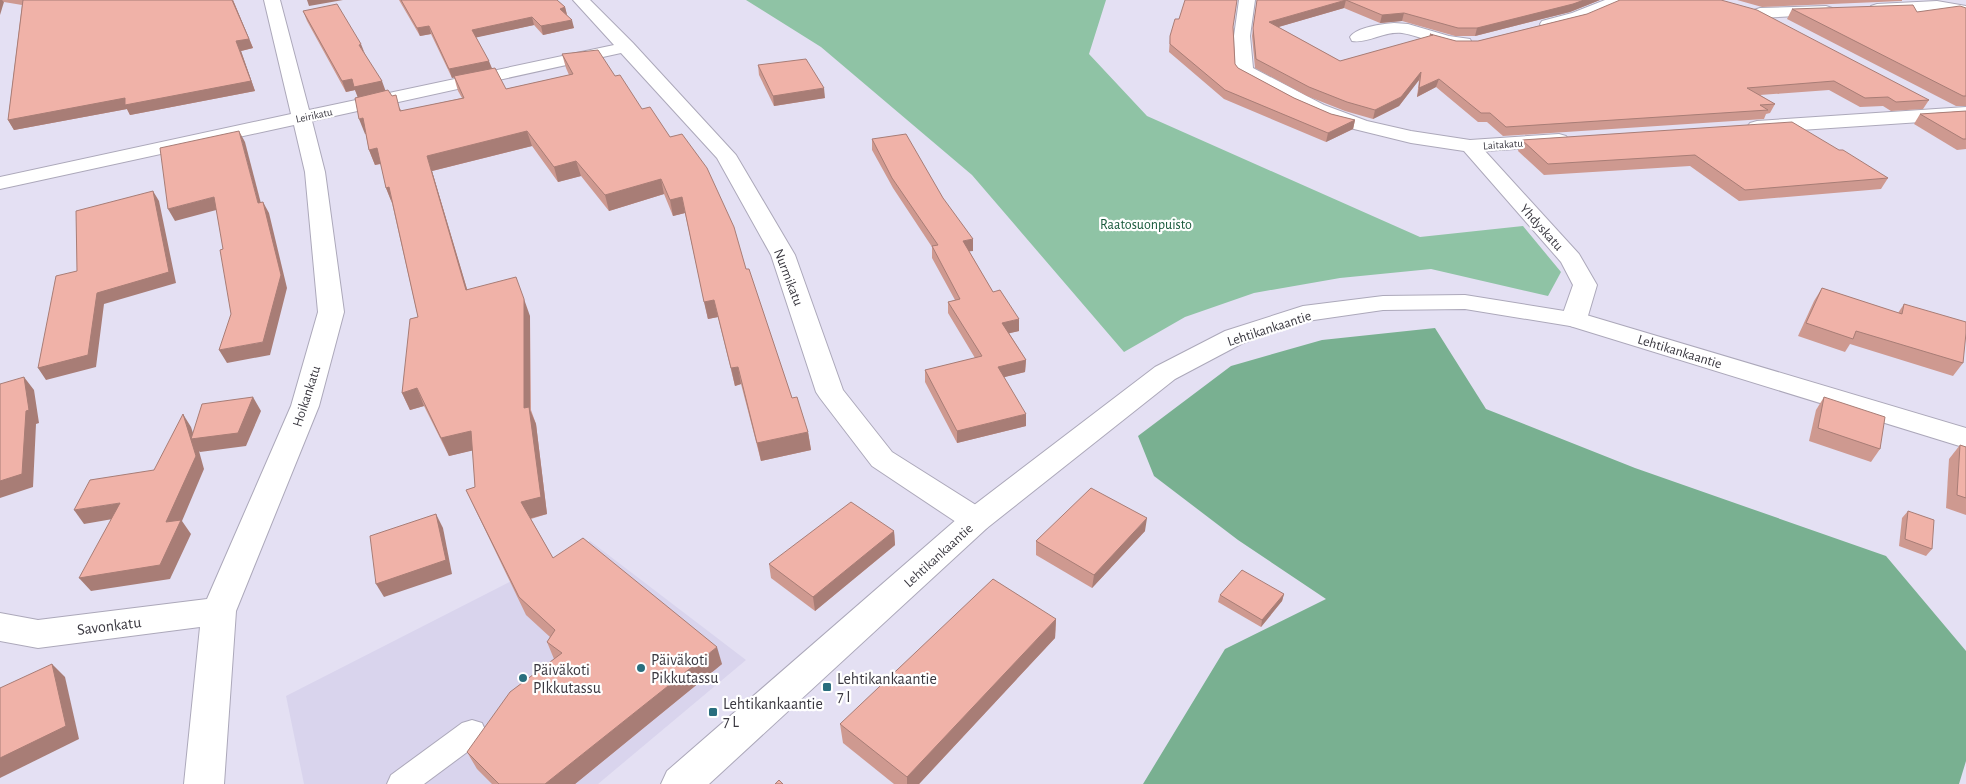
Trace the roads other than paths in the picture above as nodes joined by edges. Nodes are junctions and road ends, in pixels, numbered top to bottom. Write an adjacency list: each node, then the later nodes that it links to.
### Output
1 (272, 0): 18 (street, Hoikankatu)
2 (582, 0): 15 (street, Nurmikatu)
3 (1247, 0): 21 (street, Laitakatu)
4 (1619, 0): 12 (street)
5 (1935, 3): 8 (street); 9 (street)
6 (1741, 8): 10 (street)
7 (1838, 10): 10 (street)
8 (1858, 10)
9 (1966, 11)
10 (1760, 13): 11 (street)
11 (1786, 26)
12 (1531, 29)
13 (1358, 37): 14 (street)
14 (1484, 41)
15 (627, 47): 18 (street, Leirikatu); 25 (street, Nurmikatu)
16 (1925, 100): 17 (street)
17 (1959, 113): 19 (street)
18 (302, 117): 22 (street, Leirikatu); 26 (street, Hoikankatu)
19 (1735, 128)
20 (1577, 139): 21 (street, Laitakatu)
21 (1470, 146): 23 (street, Yhdyskatu)
22 (0, 183)
23 (1574, 319): 24 (street, Lehtikankaantie); 25 (street, Lehtikankaantie)
24 (1966, 438)
25 (976, 520): 31 (street, Lehtikankaantie)
26 (219, 611): 27 (street, Savonkatu); 29 (street, Hoikankatu)
27 (0, 626)
28 (472, 732): 30 (lane)
29 (204, 784)
30 (401, 784)
31 (681, 784)

